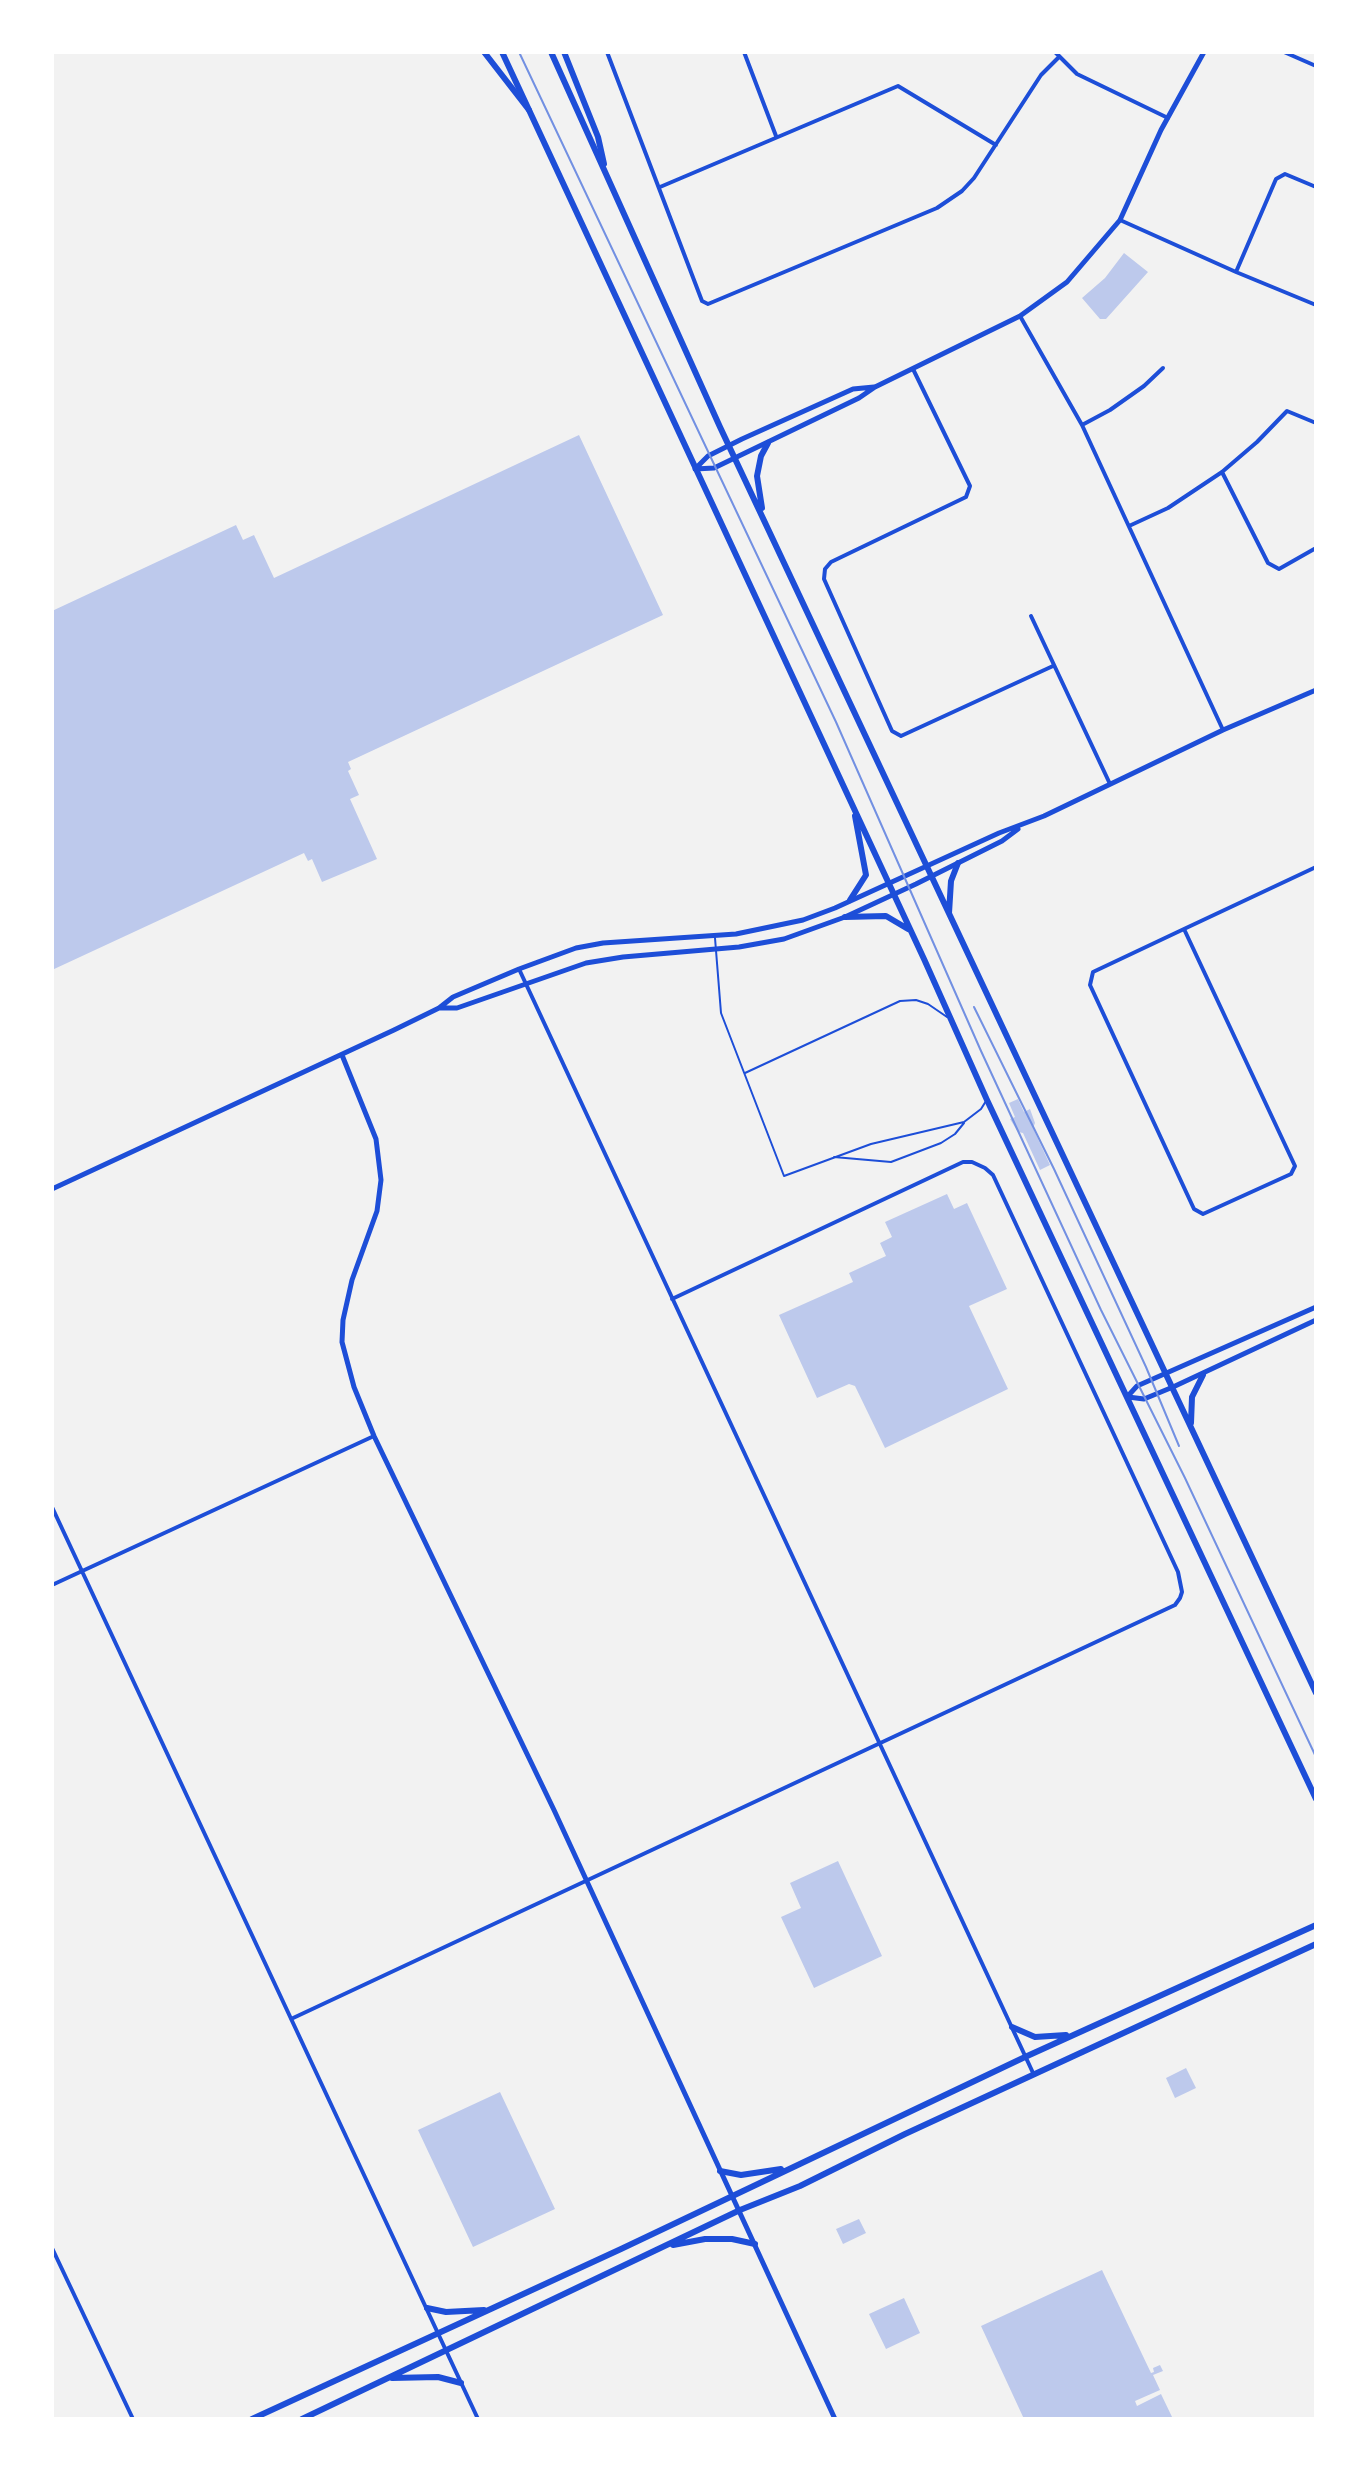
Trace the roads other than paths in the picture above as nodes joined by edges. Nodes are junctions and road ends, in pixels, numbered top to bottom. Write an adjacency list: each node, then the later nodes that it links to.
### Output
1 (484, 52): 11 (main road)
2 (502, 52): 11 (main road)
3 (551, 52): 15 (main road)
4 (564, 52): 15 (main road)
5 (607, 52): 16 (street)
6 (744, 52): 13 (street)
7 (1204, 52): 12 (street)
8 (1284, 52): 10 (street)
9 (1057, 54): 12 (street); 14 (street)
10 (1316, 66)
11 (529, 110): 30 (main road)
12 (1168, 118): 18 (street)
13 (776, 137): 14 (street); 16 (street)
14 (996, 145): 16 (street)
15 (604, 164): 28 (main road)
16 (660, 187)
17 (1316, 187): 19 (street)
18 (1120, 220): 19 (street); 21 (street)
19 (1236, 272): 20 (street)
20 (1316, 305)
21 (1020, 316): 23 (street); 26 (street)
22 (1163, 368): 26 (street)
23 (913, 369): 24 (street); 36 (street)
24 (875, 387): 27 (street); 28 (street)
25 (1316, 423): 31 (street)
26 (1082, 425): 33 (street)
27 (768, 443): 29 (street); 32 (main road)
28 (729, 446): 29 (main road); 30 (street)
29 (735, 458): 30 (street); 32 (main road)
30 (695, 469): 40 (main road)
31 (1222, 472): 33 (street); 34 (street)
32 (763, 516): 43 (main road)
33 (1129, 526): 38 (street)
34 (1316, 548)
35 (1031, 616): 36 (street)
36 (1053, 666): 39 (street)
37 (1316, 690): 38 (street)
38 (1223, 730): 39 (street)
39 (1110, 785): 41 (street)
40 (854, 808): 46 (main road); 48 (main road)
41 (1022, 826): 42 (street); 43 (street)
42 (958, 863): 45 (street); 49 (main road)
43 (926, 865): 45 (main road); 46 (street)
44 (1316, 867): 51 (street)
45 (931, 877): 47 (street); 49 (main road)
46 (888, 882): 47 (main road); 48 (street)
47 (894, 894): 50 (street); 52 (main road)
48 (850, 900): 53 (street)
49 (949, 916): 68 (main road)
50 (845, 917): 52 (main road); 54 (street)
51 (1184, 929): 51 (street)
52 (911, 931): 58 (main road)
53 (715, 936): 54 (lane); 55 (street)
54 (715, 949): 56 (street); 60 (lane)
55 (519, 969): 56 (street); 57 (street)
56 (525, 984): 57 (street); 65 (street)
57 (439, 1008): 59 (street)
58 (950, 1020): 60 (lane); 61 (main road)
59 (342, 1055): 64 (street); 73 (street)
60 (744, 1073): 63 (lane)
61 (987, 1100): 62 (lane); 71 (main road)
62 (964, 1122): 63 (lane); 63 (lane)
63 (833, 1157)
64 (52, 1189)
65 (672, 1299): 78 (street); 78 (street)
66 (1316, 1307): 68 (street)
67 (1316, 1320): 69 (street)
68 (1166, 1372): 70 (main road); 71 (street)
69 (1203, 1375): 70 (street); 72 (main road)
70 (1173, 1387): 71 (street); 72 (main road)
71 (1127, 1397): 79 (main road)
72 (1191, 1426): 77 (main road)
73 (374, 1436): 75 (street); 80 (street)
74 (52, 1507): 75 (street)
75 (82, 1572): 76 (street); 83 (street)
76 (52, 1585)
77 (1316, 1693)
78 (878, 1744): 80 (street); 84 (street)
79 (1316, 1799)
80 (586, 1882): 83 (street); 89 (street)
81 (1316, 1925): 85 (main road)
82 (1316, 1944): 87 (main road)
83 (291, 2019): 95 (street)
84 (1012, 2027): 85 (main road); 86 (street)
85 (1078, 2033): 86 (main road)
86 (1025, 2057): 87 (street); 88 (main road)
87 (1034, 2075): 91 (main road)
88 (788, 2168): 89 (main road); 90 (main road)
89 (720, 2171): 90 (street)
90 (733, 2194): 91 (street); 96 (main road)
91 (740, 2210): 92 (street); 93 (main road)
92 (755, 2244): 93 (main road); 105 (street)
93 (665, 2246): 98 (main road)
94 (52, 2248): 101 (street)
95 (427, 2308): 96 (main road); 97 (street)
96 (487, 2309): 97 (main road)
97 (438, 2332): 98 (street); 102 (main road)
98 (447, 2351): 99 (main road); 100 (street)
99 (389, 2379): 100 (main road); 103 (main road)
100 (461, 2383): 104 (street)
101 (133, 2419)
102 (252, 2419)
103 (302, 2419)
104 (478, 2419)
105 (835, 2419)

